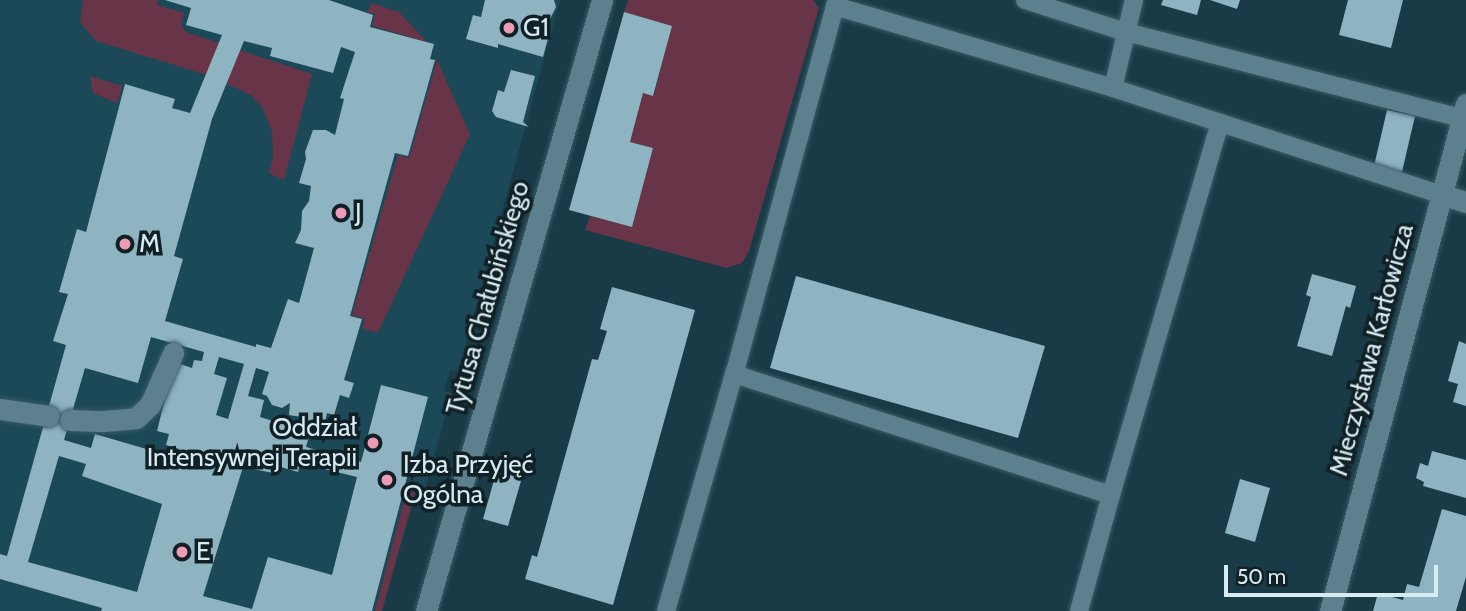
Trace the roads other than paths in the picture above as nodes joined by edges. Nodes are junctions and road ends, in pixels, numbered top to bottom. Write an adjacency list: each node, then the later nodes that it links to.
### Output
1 (602, 0): 17 (street, Tytusa Chałubińskiego)
2 (1025, 0): 5 (lane)
3 (1134, 0): 5 (lane)
4 (836, 3): 6 (lane); 12 (lane)
5 (1126, 32): 6 (lane); 7 (lane)
6 (1113, 88): 8 (lane)
7 (1464, 111): 9 (street, Mieczysława Karłowicza)
8 (1220, 123): 9 (lane); 16 (lane)
9 (1443, 195): 10 (street); 20 (street, Mieczysława Karłowicza)
10 (1466, 202)
11 (173, 353): 15 (street)
12 (734, 374): 16 (lane); 18 (lane)
13 (0, 409): 14 (street)
14 (48, 416)
15 (71, 420)
16 (1111, 495): 19 (lane)
17 (426, 611)
18 (666, 611)
19 (1079, 611)
20 (1330, 611)

